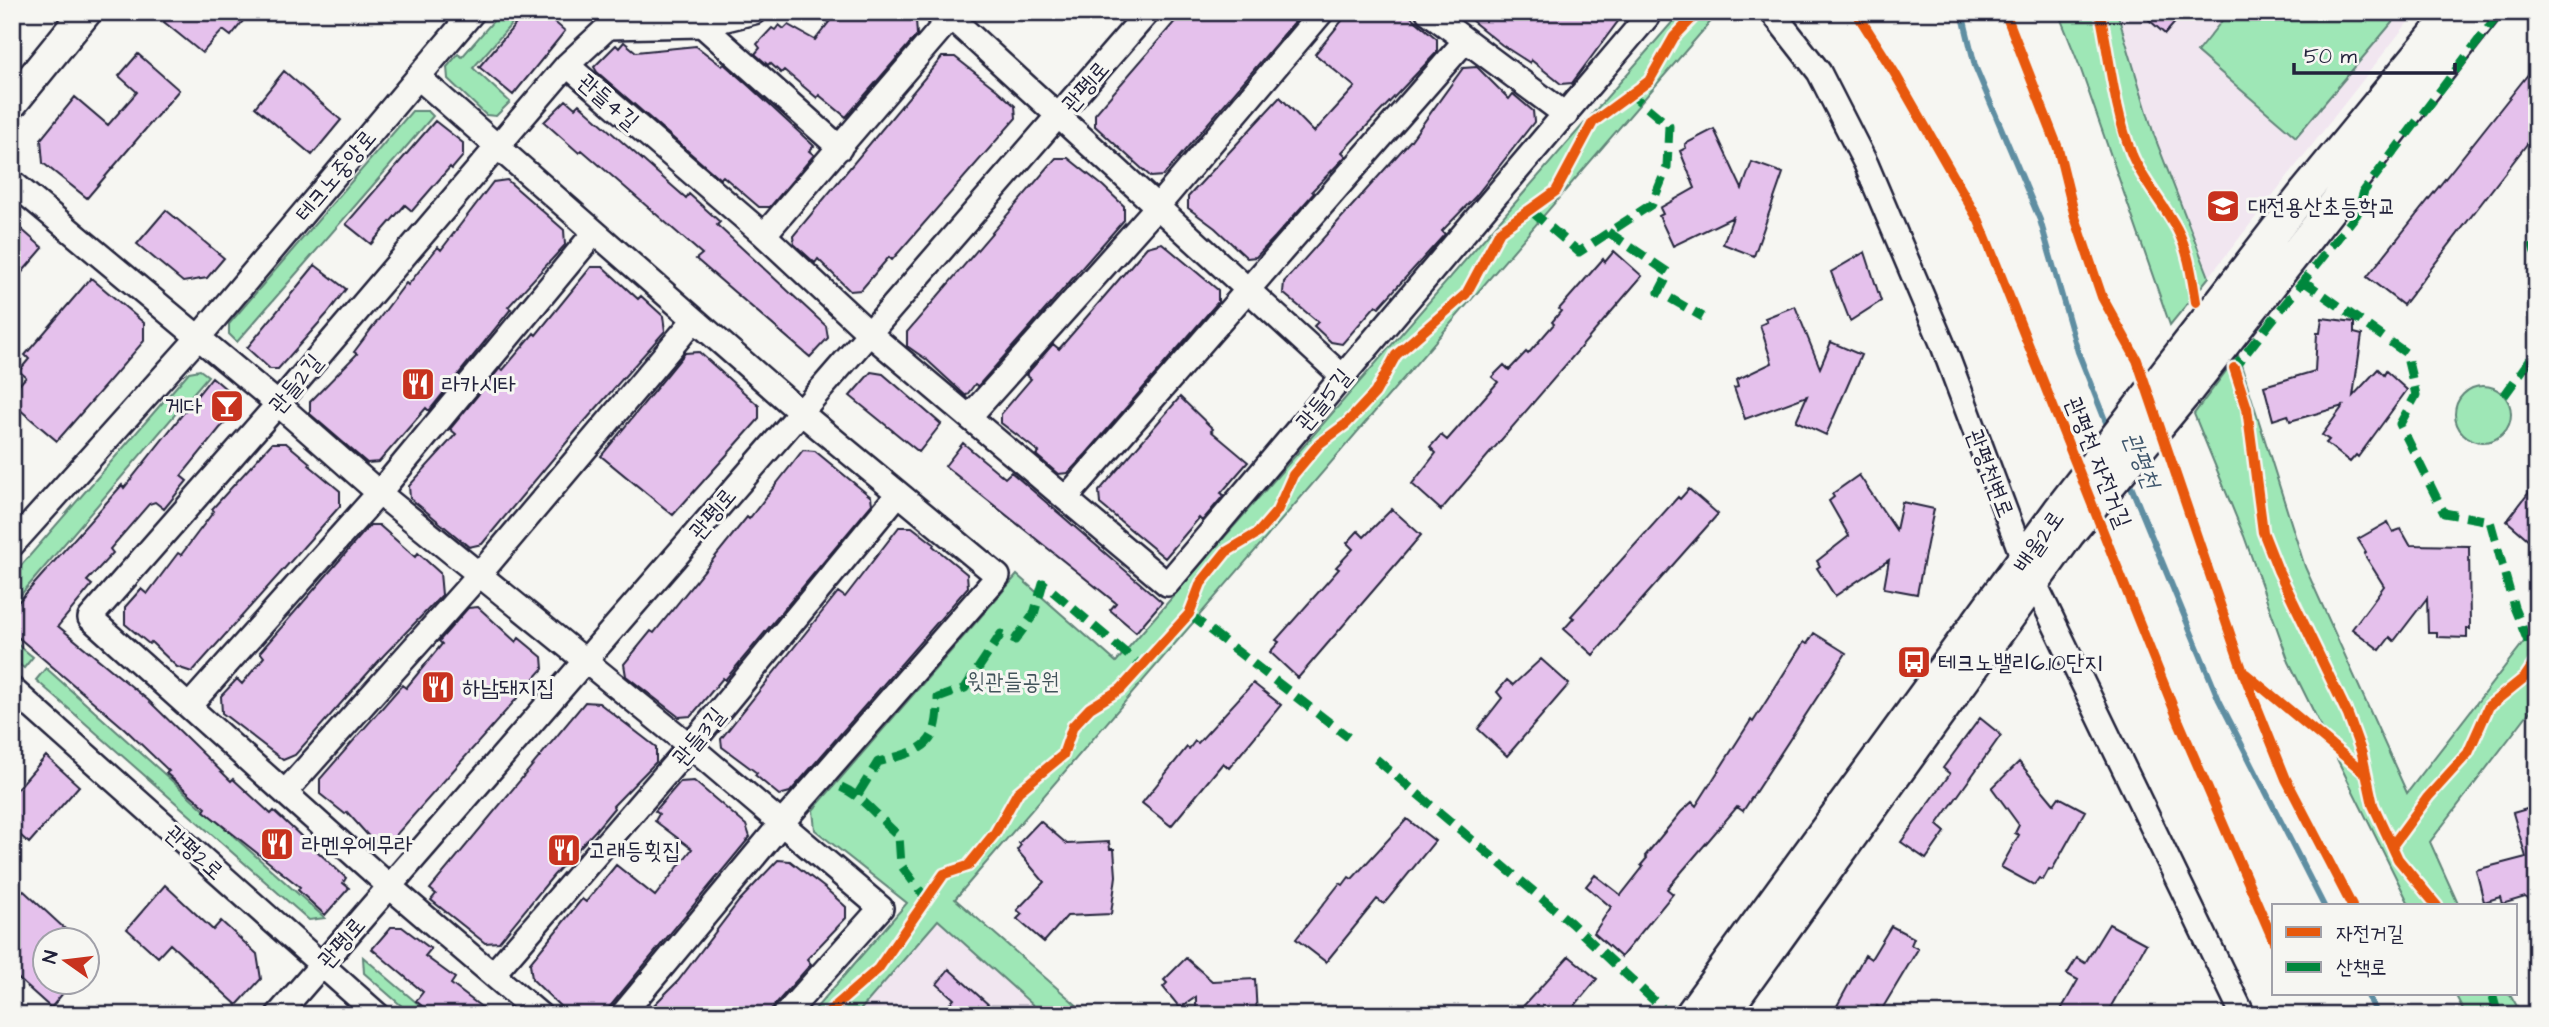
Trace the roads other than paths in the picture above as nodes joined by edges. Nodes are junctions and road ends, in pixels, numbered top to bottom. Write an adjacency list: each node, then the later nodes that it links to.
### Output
1 (86, 12): 16 (main road)
2 (473, 12): 15 (street, 테크노중앙로)
3 (754, 12): 12 (street, 관들4길)
4 (1148, 12): 18 (street, 관평1로)
5 (1322, 12): 22 (street)
6 (1428, 12): 13 (street)
7 (1772, 12): 38 (street, 관평천변로)
8 (2453, 12): 36 (main road, 배울2로)
9 (2485, 12): 36 (main road, 배울2로)
10 (948, 15): 18 (street); 20 (street)
11 (1644, 15): 17 (street, 관들5길)
12 (702, 25): 14 (street, 관들4길); 20 (street)
13 (1465, 41): 17 (street); 25 (street)
14 (567, 65): 19 (street, 관들2길); 24 (street, 관들4길)
15 (418, 77): 19 (street); 28 (street, 테크노중앙로)
16 (12, 103)
17 (1566, 115): 29 (street, 관들5길)
18 (1059, 116): 22 (street); 27 (street, 관평1로)
19 (497, 145): 23 (street); 30 (street, 관들2길)
20 (840, 148): 24 (street)
21 (12, 182): 28 (street)
22 (1157, 207): 25 (street); 32 (street)
23 (594, 233): 26 (street); 33 (street)
24 (764, 235): 27 (street, 관들4길)
25 (1250, 291): 29 (street); 35 (street)
26 (694, 320): 31 (street); 39 (street)
27 (869, 333): 31 (street, 관평1로); 32 (street, 관들5길)
28 (198, 338): 30 (street); 37 (street)
29 (1342, 376): 35 (street, 관들5길)
30 (278, 404): 33 (street); 42 (street, 관들2길)
31 (799, 411): 34 (street); 40 (street, 관평1로)
32 (970, 416): 35 (street, 관들5길)
33 (379, 493): 39 (street); 42 (street)
34 (898, 494): 43 (street, 관들3길); 45 (street)
35 (1066, 498)
36 (2064, 523): 38 (main road, 배울2로)
37 (12, 545)
38 (2029, 571): 54 (main road, 배울2로); 55 (main road, 배울2로); 56 (street, 관평천변로)
39 (479, 575): 40 (street); 44 (street)
40 (585, 662): 43 (street); 46 (street, 관평1로)
41 (12, 689): 47 (street, 관평2로)
42 (190, 705): 44 (street, 관들2길)
43 (690, 746): 45 (street); 48 (street, 관들3길)
44 (286, 791): 46 (street, 관들2길)
45 (782, 823): 52 (street); 53 (street)
46 (389, 886): 47 (street, 관평1로); 48 (street)
47 (321, 965): 49 (street, 관평1로); 50 (street, 관평2로)
48 (493, 974): 51 (street)
49 (278, 1015)
50 (378, 1015)
51 (540, 1015)
52 (622, 1015)
53 (785, 1015)
54 (1690, 1015)
55 (1723, 1015)
56 (2243, 1015)

